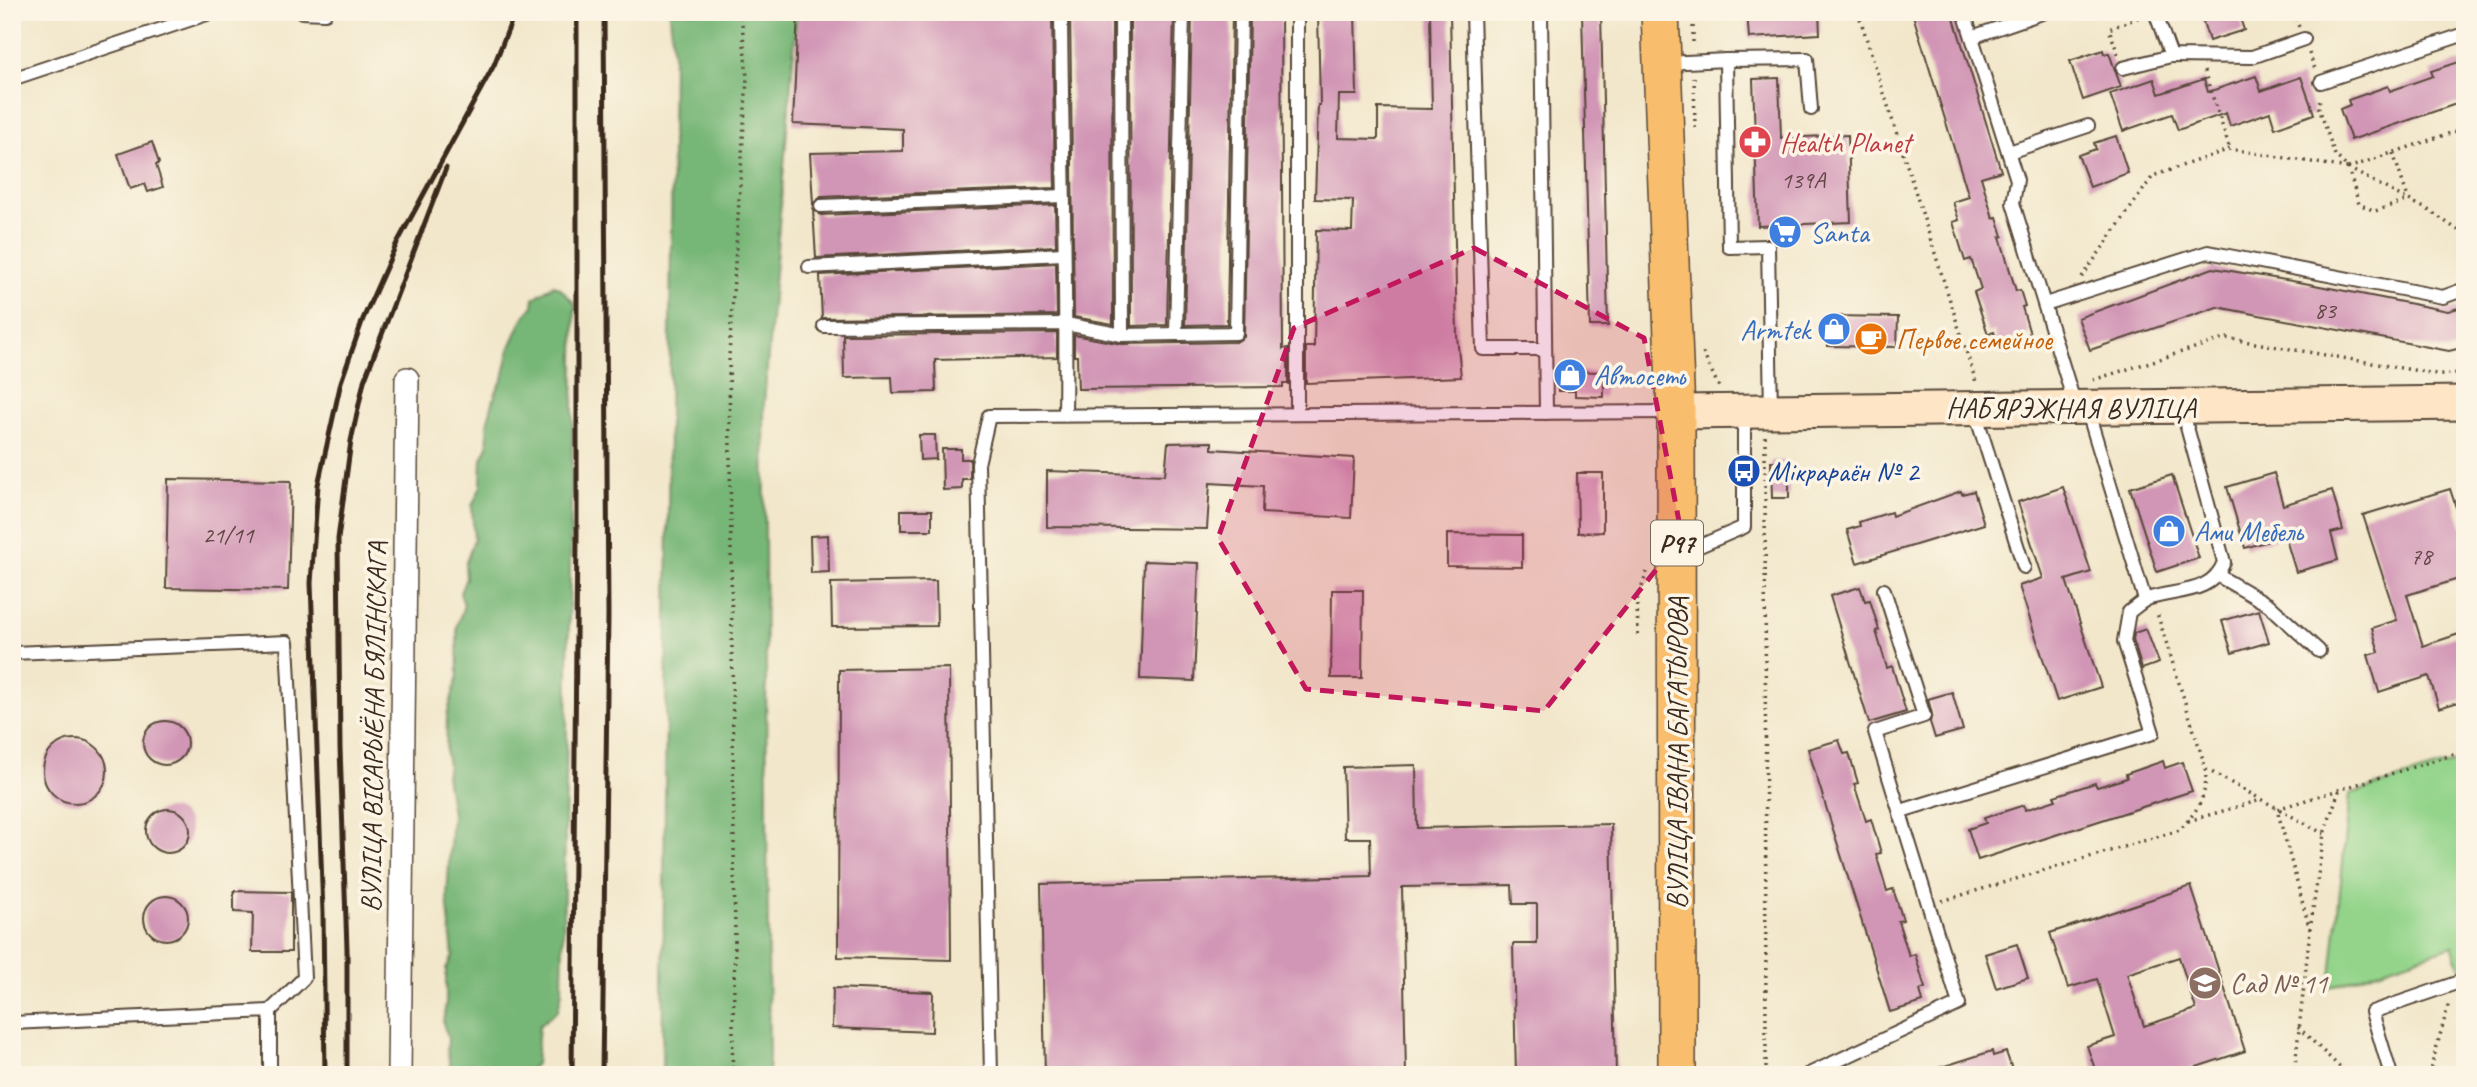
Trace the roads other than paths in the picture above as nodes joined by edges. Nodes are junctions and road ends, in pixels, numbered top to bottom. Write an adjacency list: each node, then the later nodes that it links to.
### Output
1 (213, 12): 22 (lane)
2 (302, 12): 14 (lane)
3 (1061, 12): 27 (lane)
4 (1121, 12): 36 (lane)
5 (1183, 12): 35 (lane)
6 (1241, 12): 35 (lane)
7 (1297, 12): 46 (lane)
8 (1473, 12): 37 (lane)
9 (1541, 12): 37 (lane)
10 (1660, 12): 20 (main road, ВУЛІЦА ІВАНА БАГАТЫРОВА / Р97)
11 (1964, 12): 16 (lane)
12 (2045, 12): 16 (lane)
13 (2155, 12): 18 (lane)
14 (325, 13)
15 (2465, 34): 23 (lane)
16 (1972, 37): 26 (lane)
17 (2306, 45): 18 (lane)
18 (2171, 56): 21 (lane)
19 (1726, 60): 20 (lane); 24 (lane); 44 (lane)
20 (1662, 63): 43 (main road, ВУЛІЦА ІВАНА БАГАТЫРОВА / Р97)
21 (2123, 68)
22 (12, 79)
23 (2321, 82)
24 (1811, 109)
25 (2088, 127): 26 (lane)
26 (2009, 152): 32 (lane)
27 (1063, 196): 28 (lane); 29 (lane)
28 (821, 206)
29 (1063, 254): 30 (lane); 33 (lane)
30 (808, 267)
31 (2465, 289): 32 (lane)
32 (2045, 304): 39 (lane)
33 (1066, 324): 34 (lane); 36 (lane); 47 (lane)
34 (824, 326)
35 (1177, 334): 36 (lane)
36 (1122, 335)
37 (1545, 349): 45 (lane)
38 (407, 379): 62 (street, ВУЛІЦА ВІСАРЫЁНА БЯЛІНСКАГА)
39 (2077, 400): 41 (main road, НАБЯРЭЖНАЯ ВУЛІЦА); 42 (main road, НАБЯРЭЖНАЯ ВУЛІЦА); 52 (lane)
40 (2465, 403): 42 (main road, НАБЯРЭЖНАЯ ВУЛІЦА)
41 (1974, 408): 44 (main road, НАБЯРЭЖНАЯ ВУЛІЦА); 49 (lane)
42 (2181, 408): 50 (lane)
43 (1676, 412): 44 (main road, НАБЯРЭЖНАЯ ВУЛІЦА); 45 (lane); 48 (main road, ВУЛІЦА ІВАНА БАГАТЫРОВА / Р97)
44 (1757, 412): 48 (lane)
45 (1546, 413): 46 (lane)
46 (1297, 414): 47 (lane)
47 (1065, 415): 63 (lane)
48 (1677, 556): 64 (main road, ВУЛІЦА ІВАНА БАГАТЫРОВА / Р97)
49 (2024, 566)
50 (2217, 575): 52 (lane); 53 (lane)
51 (1884, 590): 55 (lane)
52 (2149, 599): 55 (lane)
53 (2319, 651)
54 (12, 653): 57 (lane)
55 (1901, 811): 65 (lane)
56 (2461, 981): 66 (lane)
57 (270, 1011): 58 (lane); 61 (lane)
58 (12, 1023)
59 (12, 1065): 60 (lane)
60 (13, 1075)
61 (270, 1075)
62 (399, 1075)
63 (991, 1075)
64 (1677, 1075)
65 (1807, 1075)
66 (2391, 1075)

